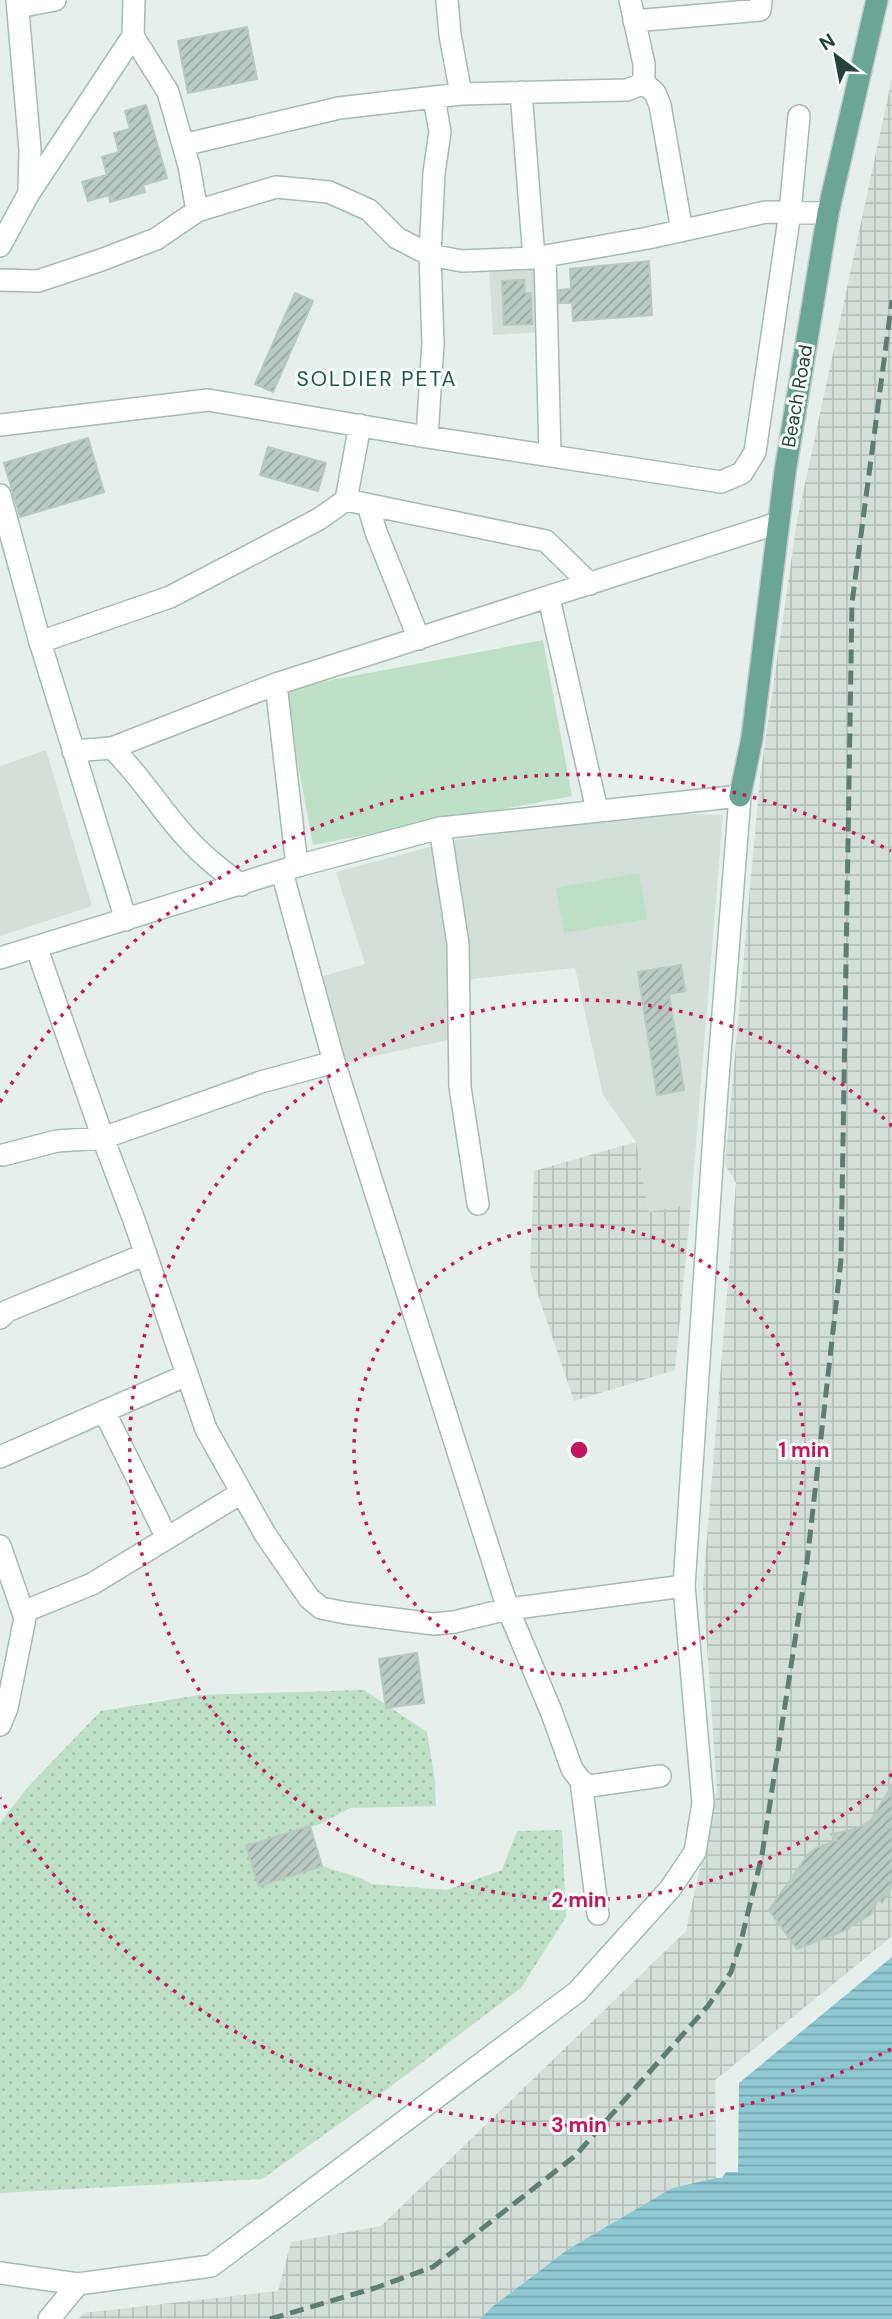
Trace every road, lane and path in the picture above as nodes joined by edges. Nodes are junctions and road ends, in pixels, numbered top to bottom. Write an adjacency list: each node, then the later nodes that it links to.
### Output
1 (55, 0): 6 (street)
2 (134, 0): 8 (street)
3 (447, 0): 11 (street)
4 (761, 0): 7 (street)
5 (877, 0): 18 (main road, Beach Road)
6 (17, 3): 15 (street)
7 (632, 11): 9 (street)
8 (133, 36): 14 (street); 15 (street)
9 (644, 83): 10 (street); 20 (street)
10 (521, 92): 11 (street); 23 (street)
11 (461, 94): 12 (street)
12 (434, 98): 14 (street); 22 (street)
13 (799, 116): 17 (street)
14 (183, 145): 16 (street)
15 (29, 193): 19 (street)
16 (197, 211): 22 (street); 24 (street)
17 (790, 212): 18 (street); 20 (street); 28 (street)
18 (828, 213): 32 (main road, Beach Road)
19 (8, 218): 21 (street)
20 (682, 230): 23 (street)
21 (0, 246)
22 (430, 256): 23 (street); 27 (street)
23 (539, 257): 28 (street)
24 (0, 280)
25 (0, 425): 26 (street)
26 (360, 425): 27 (street); 30 (street)
27 (427, 437): 28 (street)
28 (550, 454)
29 (0, 495): 36 (street)
30 (346, 500): 31 (street); 36 (street)
31 (369, 505): 33 (street); 35 (street)
32 (778, 523): 33 (street); 40 (main road, Beach Road)
33 (590, 584): 34 (street)
34 (549, 598): 35 (street); 41 (street)
35 (419, 639): 37 (street)
36 (40, 642): 39 (street)
37 (276, 684): 38 (street); 43 (street)
38 (113, 748): 39 (street); 44 (street)
39 (74, 751): 45 (street)
40 (740, 796): 41 (street); 60 (street)
41 (597, 810): 42 (street)
42 (440, 828): 43 (street); 51 (street)
43 (289, 869): 44 (street); 48 (street)
44 (241, 884): 45 (street)
45 (126, 920): 46 (street)
46 (37, 948): 47 (street); 49 (street)
47 (0, 958)
48 (334, 1062): 49 (street); 61 (street)
49 (103, 1138): 50 (street); 52 (street)
50 (3, 1154)
51 (478, 1204)
52 (146, 1254): 53 (street); 54 (street)
53 (0, 1318)
54 (187, 1375): 55 (street); 57 (street)
55 (104, 1411): 56 (street); 58 (street)
56 (0, 1457)
57 (241, 1493): 58 (street); 61 (street)
58 (167, 1538): 62 (street)
59 (0, 1546): 62 (street)
60 (684, 1586): 61 (street); 68 (street)
61 (508, 1609): 65 (street)
62 (23, 1612): 63 (street)
63 (0, 1725)
64 (660, 1776): 65 (street)
65 (581, 1781): 66 (street)
66 (598, 1914)
67 (0, 2273): 68 (street)
68 (78, 2284): 69 (street)
69 (49, 2319)

